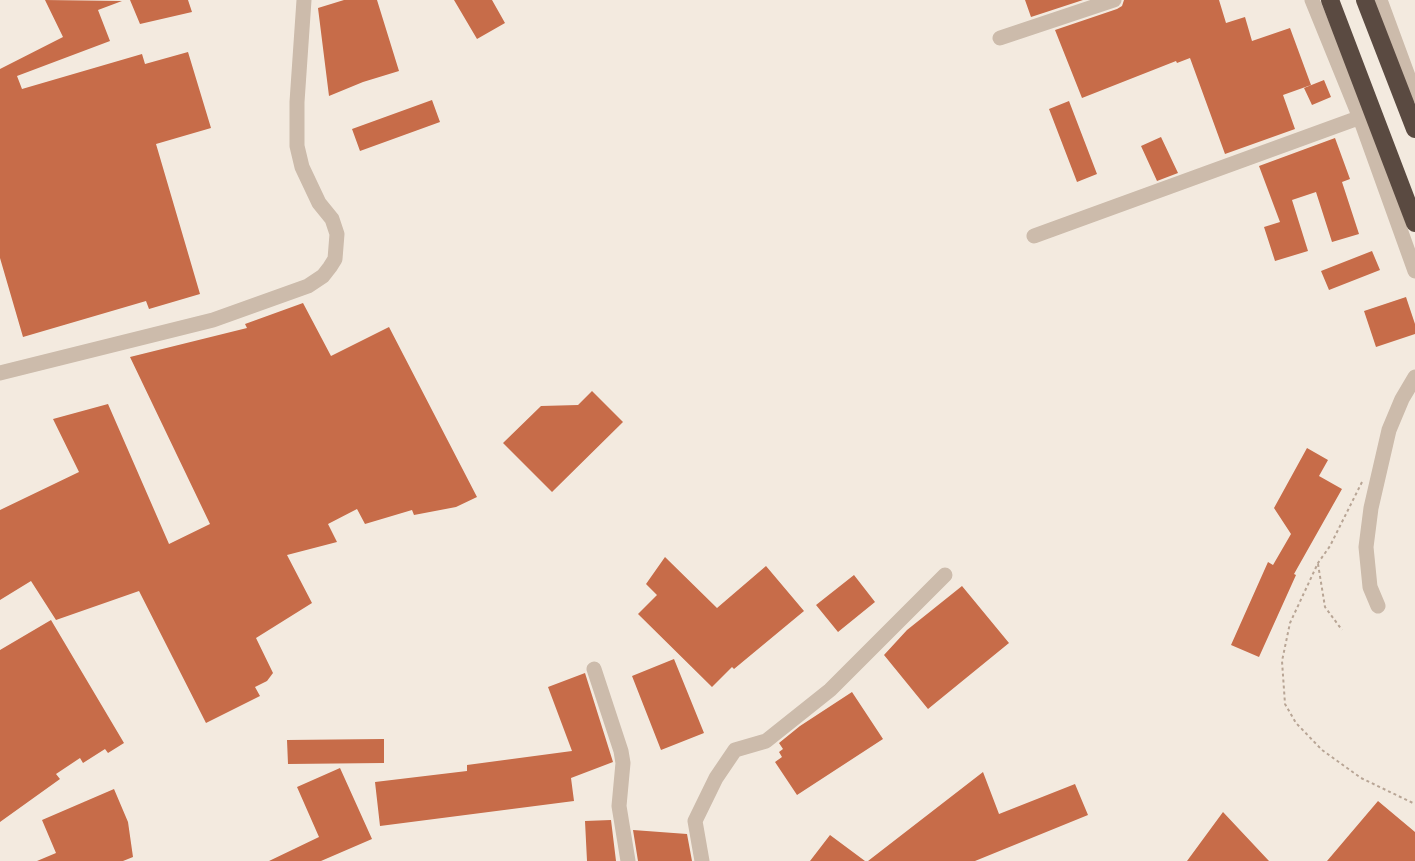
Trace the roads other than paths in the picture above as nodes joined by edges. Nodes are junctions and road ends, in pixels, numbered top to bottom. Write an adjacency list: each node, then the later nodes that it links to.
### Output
1 (304, 0): 14 (street)
2 (1114, 0): 7 (street)
3 (1312, 0): 9 (street)
4 (1330, 0): 9 (highway)
5 (1365, 0): 10 (highway)
6 (1380, 0): 8 (street)
7 (1000, 38)
8 (1415, 95)
9 (1366, 116): 11 (highway); 12 (street); 13 (street)
10 (1415, 129)
11 (1415, 223)
12 (1034, 236)
13 (1415, 271)
14 (0, 373)
15 (1415, 377): 17 (street)
16 (945, 575): 20 (street)
17 (1378, 606)
18 (594, 669): 19 (street)
19 (628, 861)
20 (702, 861)

